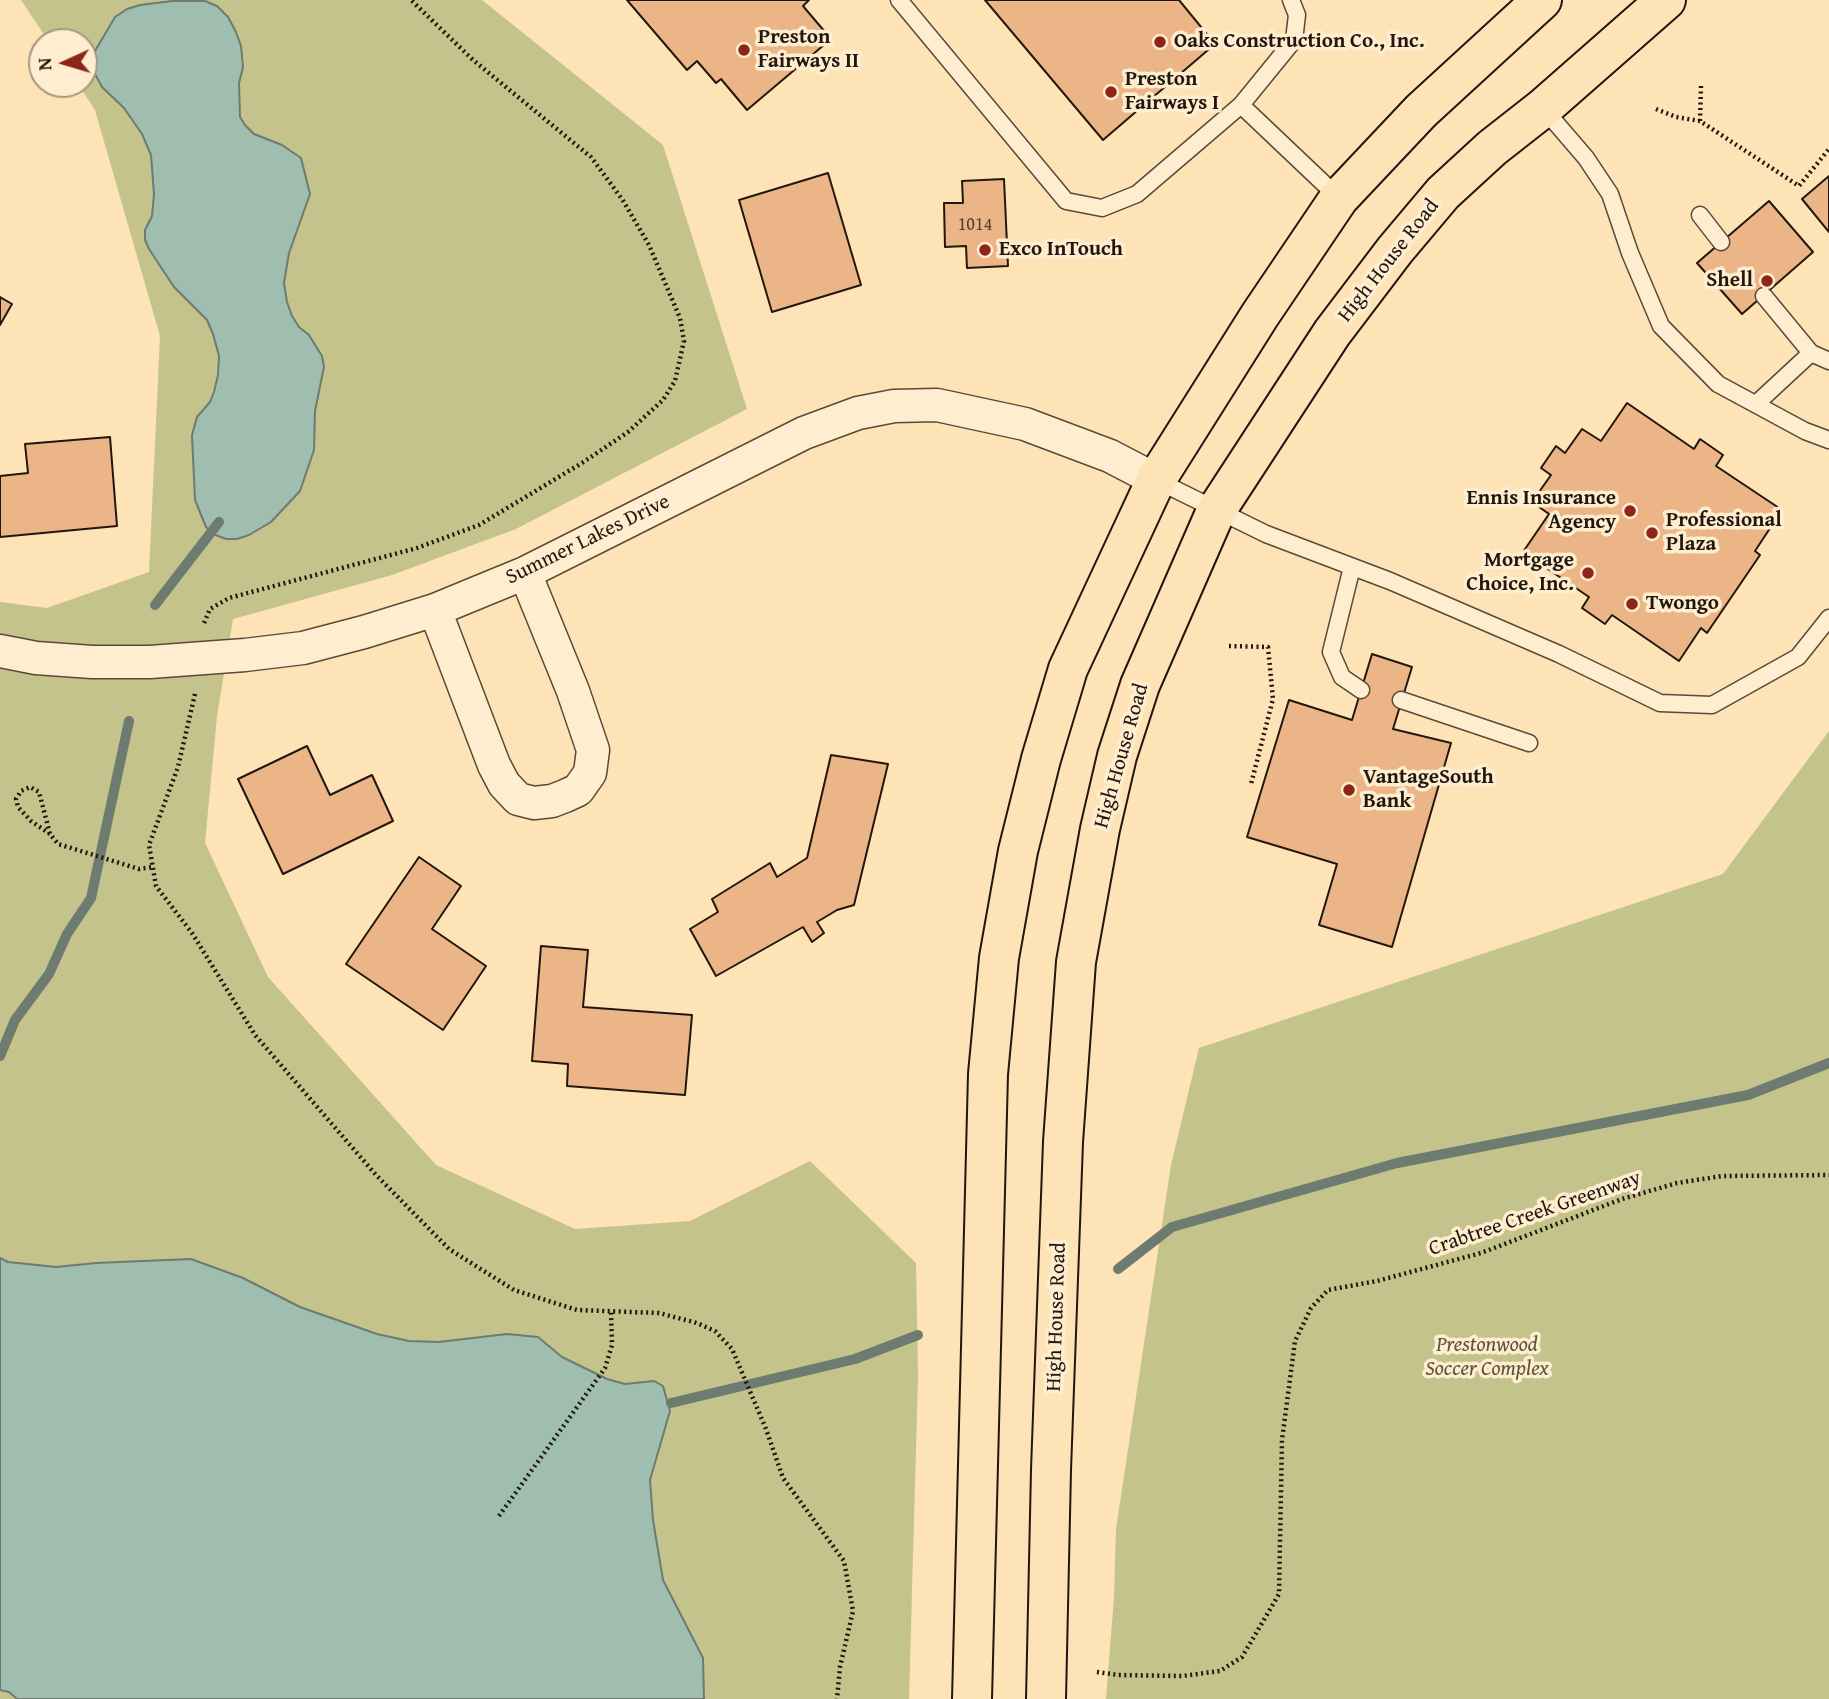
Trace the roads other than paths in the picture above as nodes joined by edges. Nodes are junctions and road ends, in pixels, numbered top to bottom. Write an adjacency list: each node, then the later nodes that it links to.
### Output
1 (900, 0): 5 (lane)
2 (1291, 0): 5 (lane)
3 (1542, 0): 7 (main road)
4 (1666, 0): 6 (main road, High House Road)
5 (1241, 105): 7 (lane)
6 (1544, 108): 13 (lane); 16 (main road, High House Road)
7 (1339, 198): 15 (main road)
8 (1700, 215): 9 (lane)
9 (1721, 242)
10 (1764, 296): 11 (lane)
11 (1811, 353): 12 (lane); 13 (lane)
12 (1829, 360)
13 (1756, 404): 14 (lane)
14 (1829, 440)
15 (1156, 480): 16 (lane); 18 (street, Summer Lakes Drive); 25 (main road)
16 (1216, 511): 17 (lane); 26 (main road, High House Road)
17 (1352, 567): 20 (lane); 22 (lane)
18 (525, 573): 19 (street, Summer Lakes Drive); 19 (street)
19 (435, 610): 21 (street, Summer Lakes Drive)
20 (1829, 618)
21 (0, 651)
22 (1361, 690)
23 (1401, 700): 24 (lane)
24 (1529, 743)
25 (972, 1699)
26 (1046, 1699)

